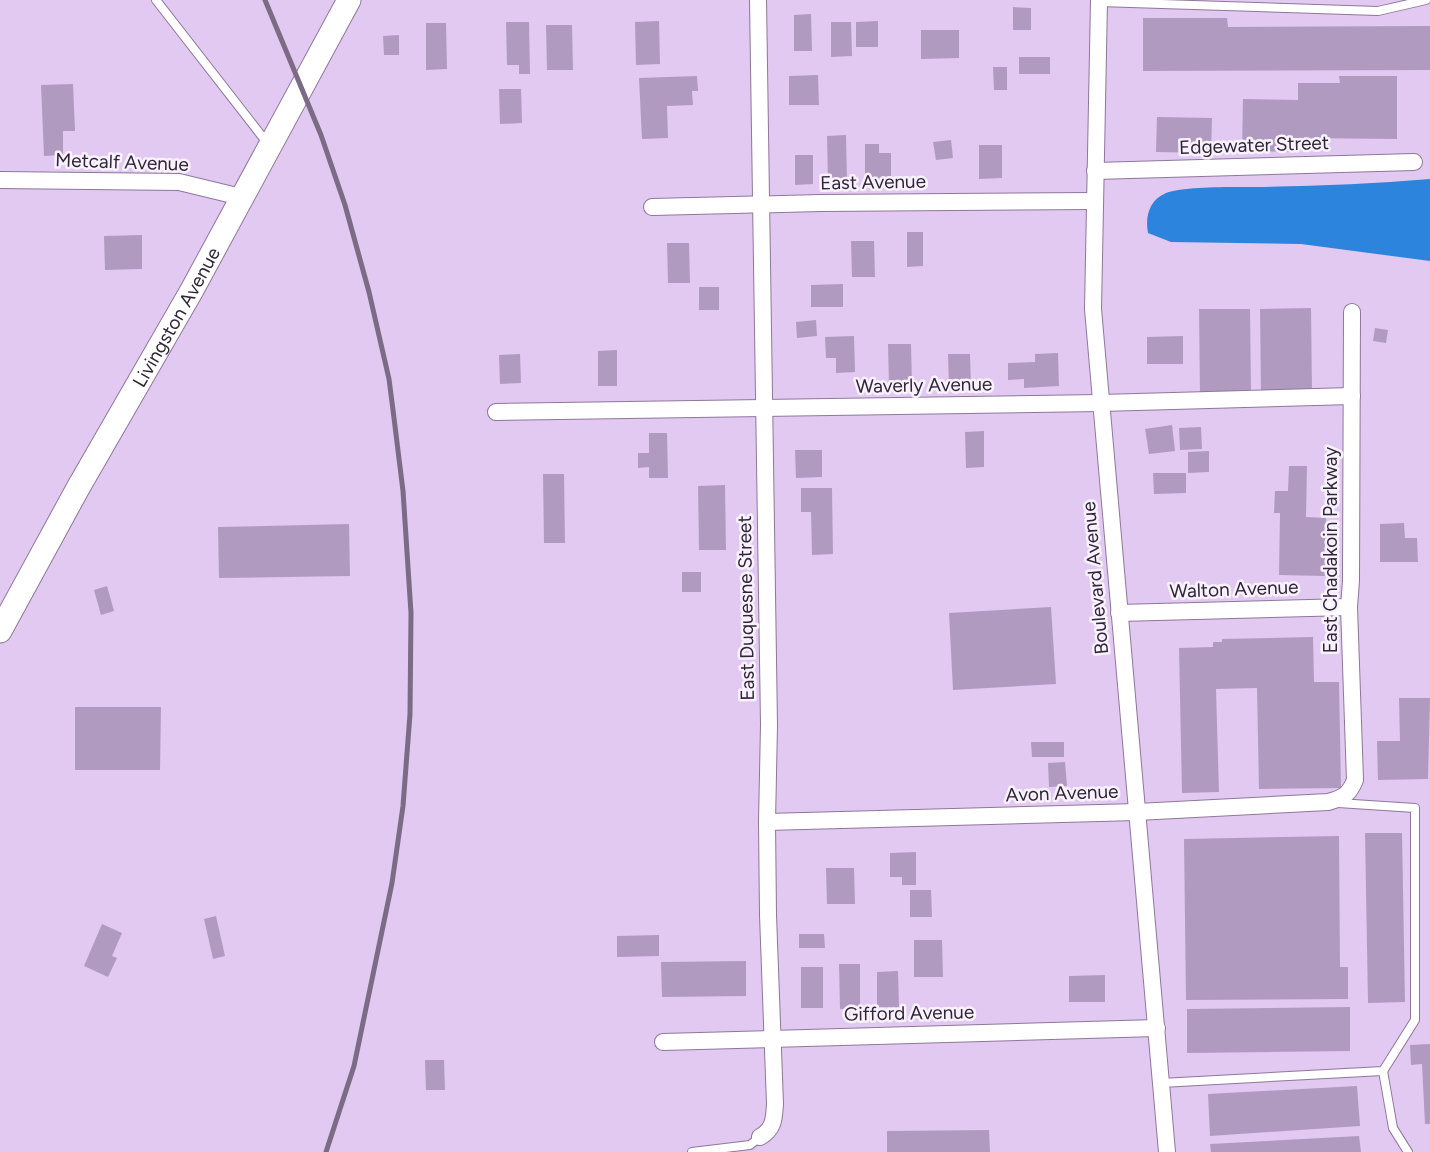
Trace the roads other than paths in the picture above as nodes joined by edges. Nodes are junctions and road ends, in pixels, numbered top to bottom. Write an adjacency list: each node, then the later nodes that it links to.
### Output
1 (156, 0): 6 (lane)
2 (349, 0): 6 (street, Livingston Avenue)
3 (758, 0): 12 (street, East Duquesne Street)
4 (1426, 0): 5 (lane)
5 (1099, 1): 8 (street, Boulevard Avenue)
6 (269, 145): 10 (street, Livingston Avenue)
7 (1414, 162): 8 (street, Edgewater Street)
8 (1095, 171): 11 (street, Boulevard Avenue)
9 (0, 180): 10 (street, Metcalf Avenue)
10 (241, 197): 21 (street, Livingston Avenue)
11 (1095, 201): 12 (street, East Avenue); 16 (street, Boulevard Avenue)
12 (762, 205): 13 (street, East Avenue); 17 (street, East Duquesne Street)
13 (652, 207)
14 (1352, 312): 15 (street, East Chadakoin Parkway)
15 (1352, 396): 16 (street, Waverly Avenue); 19 (street, East Chadakoin Parkway)
16 (1101, 403): 17 (street, Waverly Avenue); 20 (street, Boulevard Avenue)
17 (765, 409): 18 (street, Waverly Avenue); 25 (street, East Duquesne Street)
18 (496, 412)
19 (1349, 607): 20 (street, Walton Avenue); 22 (street, East Chadakoin Parkway)
20 (1119, 613): 24 (street, Boulevard Avenue)
21 (0, 631)
22 (1352, 788): 23 (street, Avon Avenue)
23 (1328, 802): 24 (street, Avon Avenue); 29 (lane)
24 (1137, 812): 25 (street, Avon Avenue); 26 (street, Boulevard Avenue)
25 (767, 822): 27 (street, East Duquesne Street)
26 (1157, 1027): 27 (street, Gifford Avenue); 30 (street, Boulevard Avenue)
27 (774, 1037): 28 (street, Gifford Avenue); 31 (street, East Duquesne Street)
28 (663, 1042)
29 (1382, 1071): 30 (lane); 34 (lane)
30 (1161, 1083): 33 (street, Boulevard Avenue)
31 (760, 1137): 32 (lane, East Duquesne Street)
32 (692, 1152)
33 (1167, 1152)
34 (1408, 1152)

